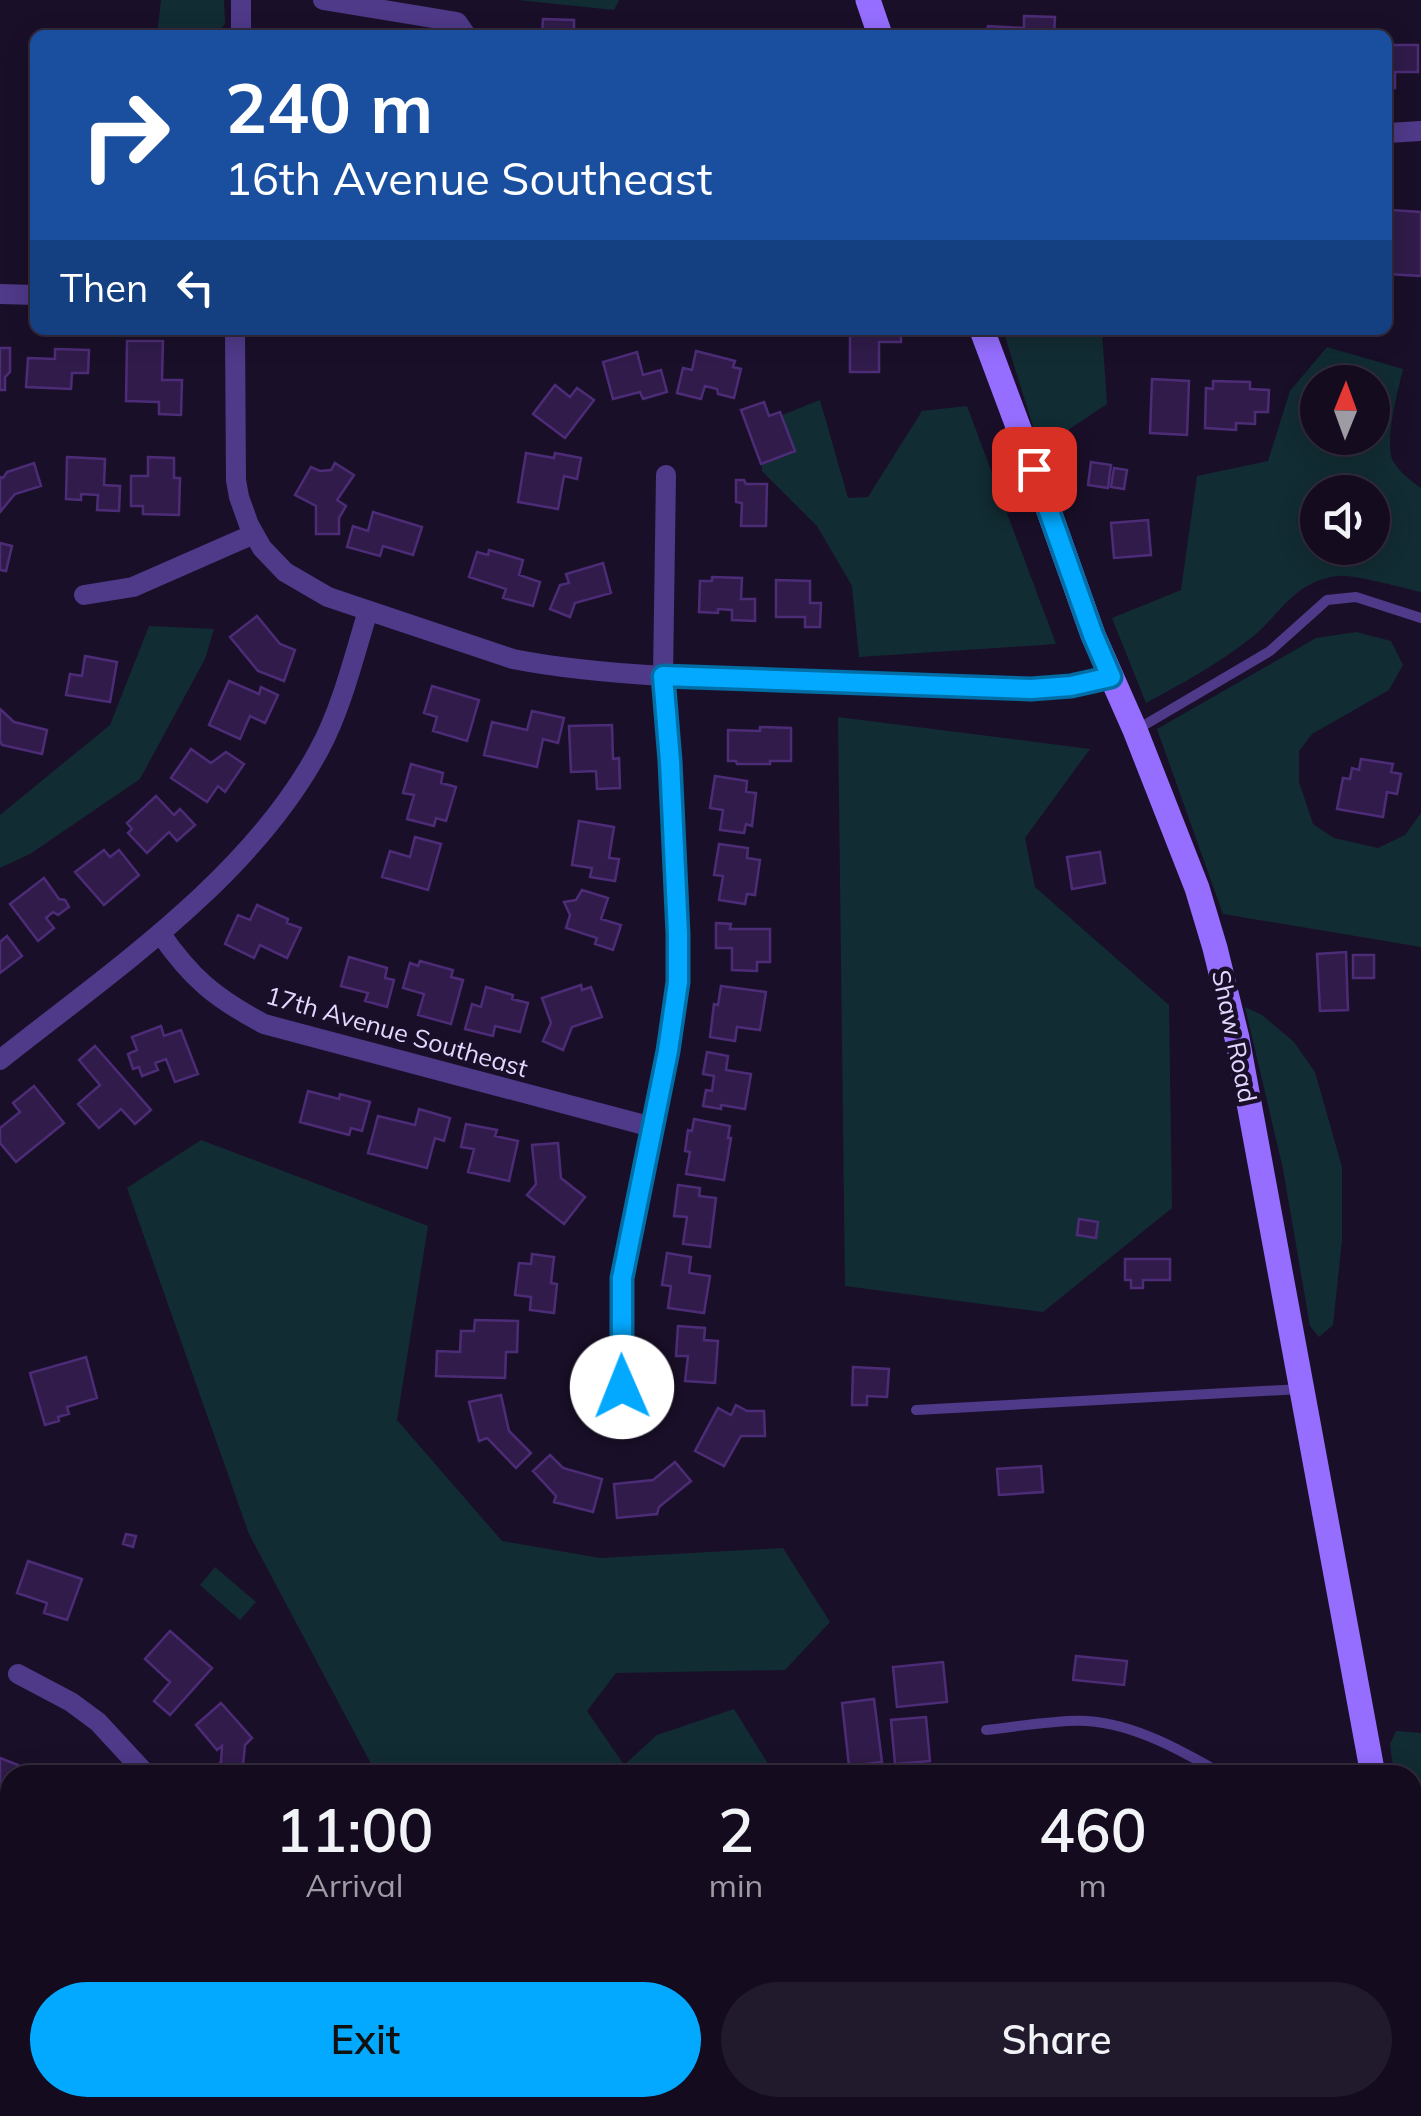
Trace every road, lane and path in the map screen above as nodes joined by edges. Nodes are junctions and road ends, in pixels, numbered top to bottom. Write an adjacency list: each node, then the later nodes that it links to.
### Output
1 (241, 0): 4 (street)
2 (323, 0): 5 (street)
3 (868, 0): 6 (main road)
4 (241, 30)
5 (463, 30)
6 (878, 30)
7 (1421, 130): 8 (street)
8 (1392, 133)
9 (0, 294): 10 (street)
10 (30, 295)
11 (235, 335): 14 (street)
12 (984, 335): 19 (main road, Shaw Road)
13 (666, 475): 18 (street)
14 (254, 534): 15 (street); 16 (street)
15 (84, 594)
16 (368, 611): 18 (street); 21 (street)
17 (1421, 618): 20 (lane)
18 (663, 676): 19 (street); 23 (street)
19 (1111, 677): 20 (main road, Shaw Road)
20 (1135, 730): 25 (main road, Shaw Road)
21 (160, 933): 22 (street); 23 (street, 17th Avenue Southeast)
22 (0, 1060)
23 (652, 1127): 24 (street)
24 (622, 1387)
25 (1302, 1389): 26 (lane); 31 (main road, Shaw Road)
26 (916, 1410)
27 (18, 1674): 29 (street)
28 (986, 1730): 30 (lane)
29 (137, 1765)
30 (1207, 1765)
31 (1371, 1765)

